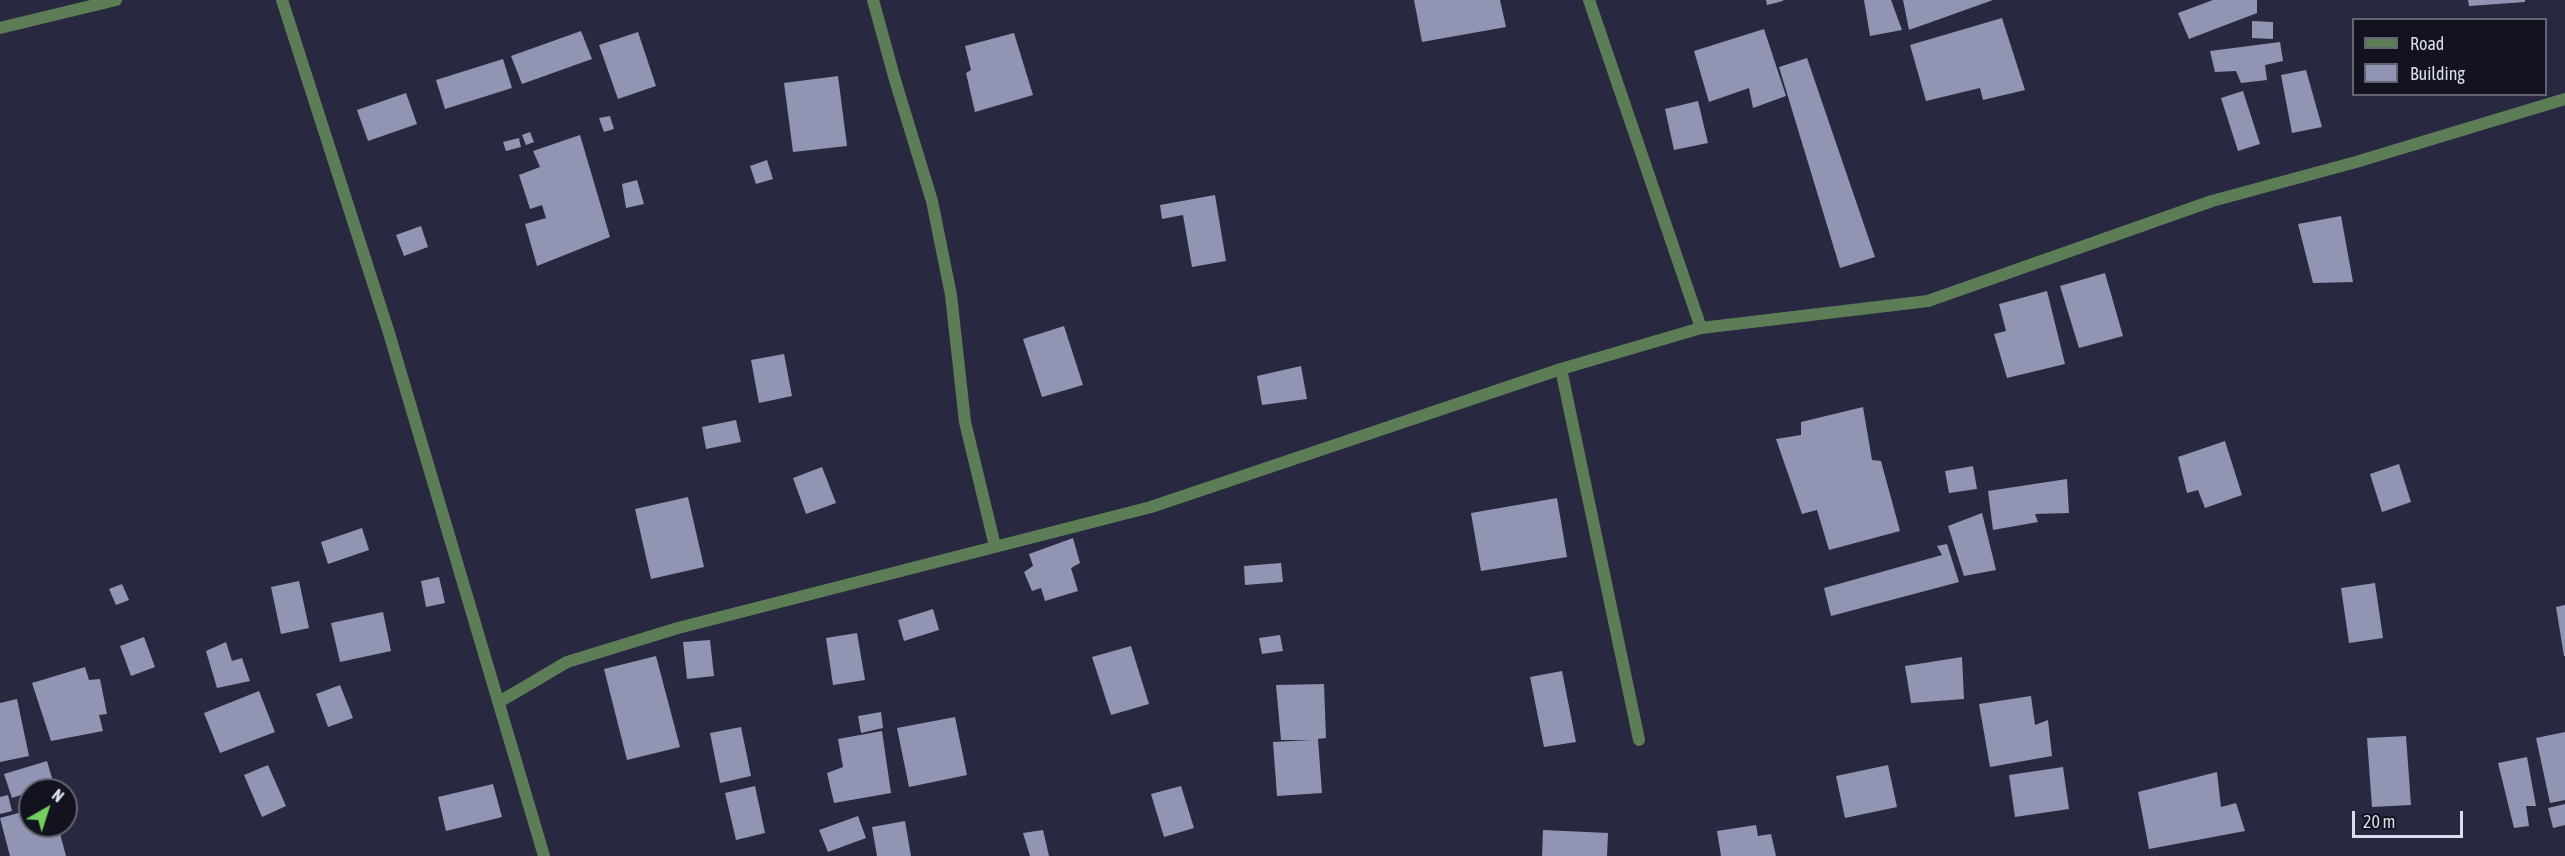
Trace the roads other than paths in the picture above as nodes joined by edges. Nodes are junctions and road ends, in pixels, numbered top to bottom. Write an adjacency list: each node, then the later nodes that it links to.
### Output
1 (116, 0): 5 (street)
2 (282, 0): 10 (street)
3 (873, 0): 9 (street)
4 (1589, 0): 7 (street)
5 (0, 28)
6 (2565, 99): 7 (street)
7 (1701, 328): 8 (street)
8 (1562, 369): 9 (street); 11 (street)
9 (995, 546): 10 (street)
10 (499, 702): 12 (street)
11 (1639, 740)
12 (544, 856)

